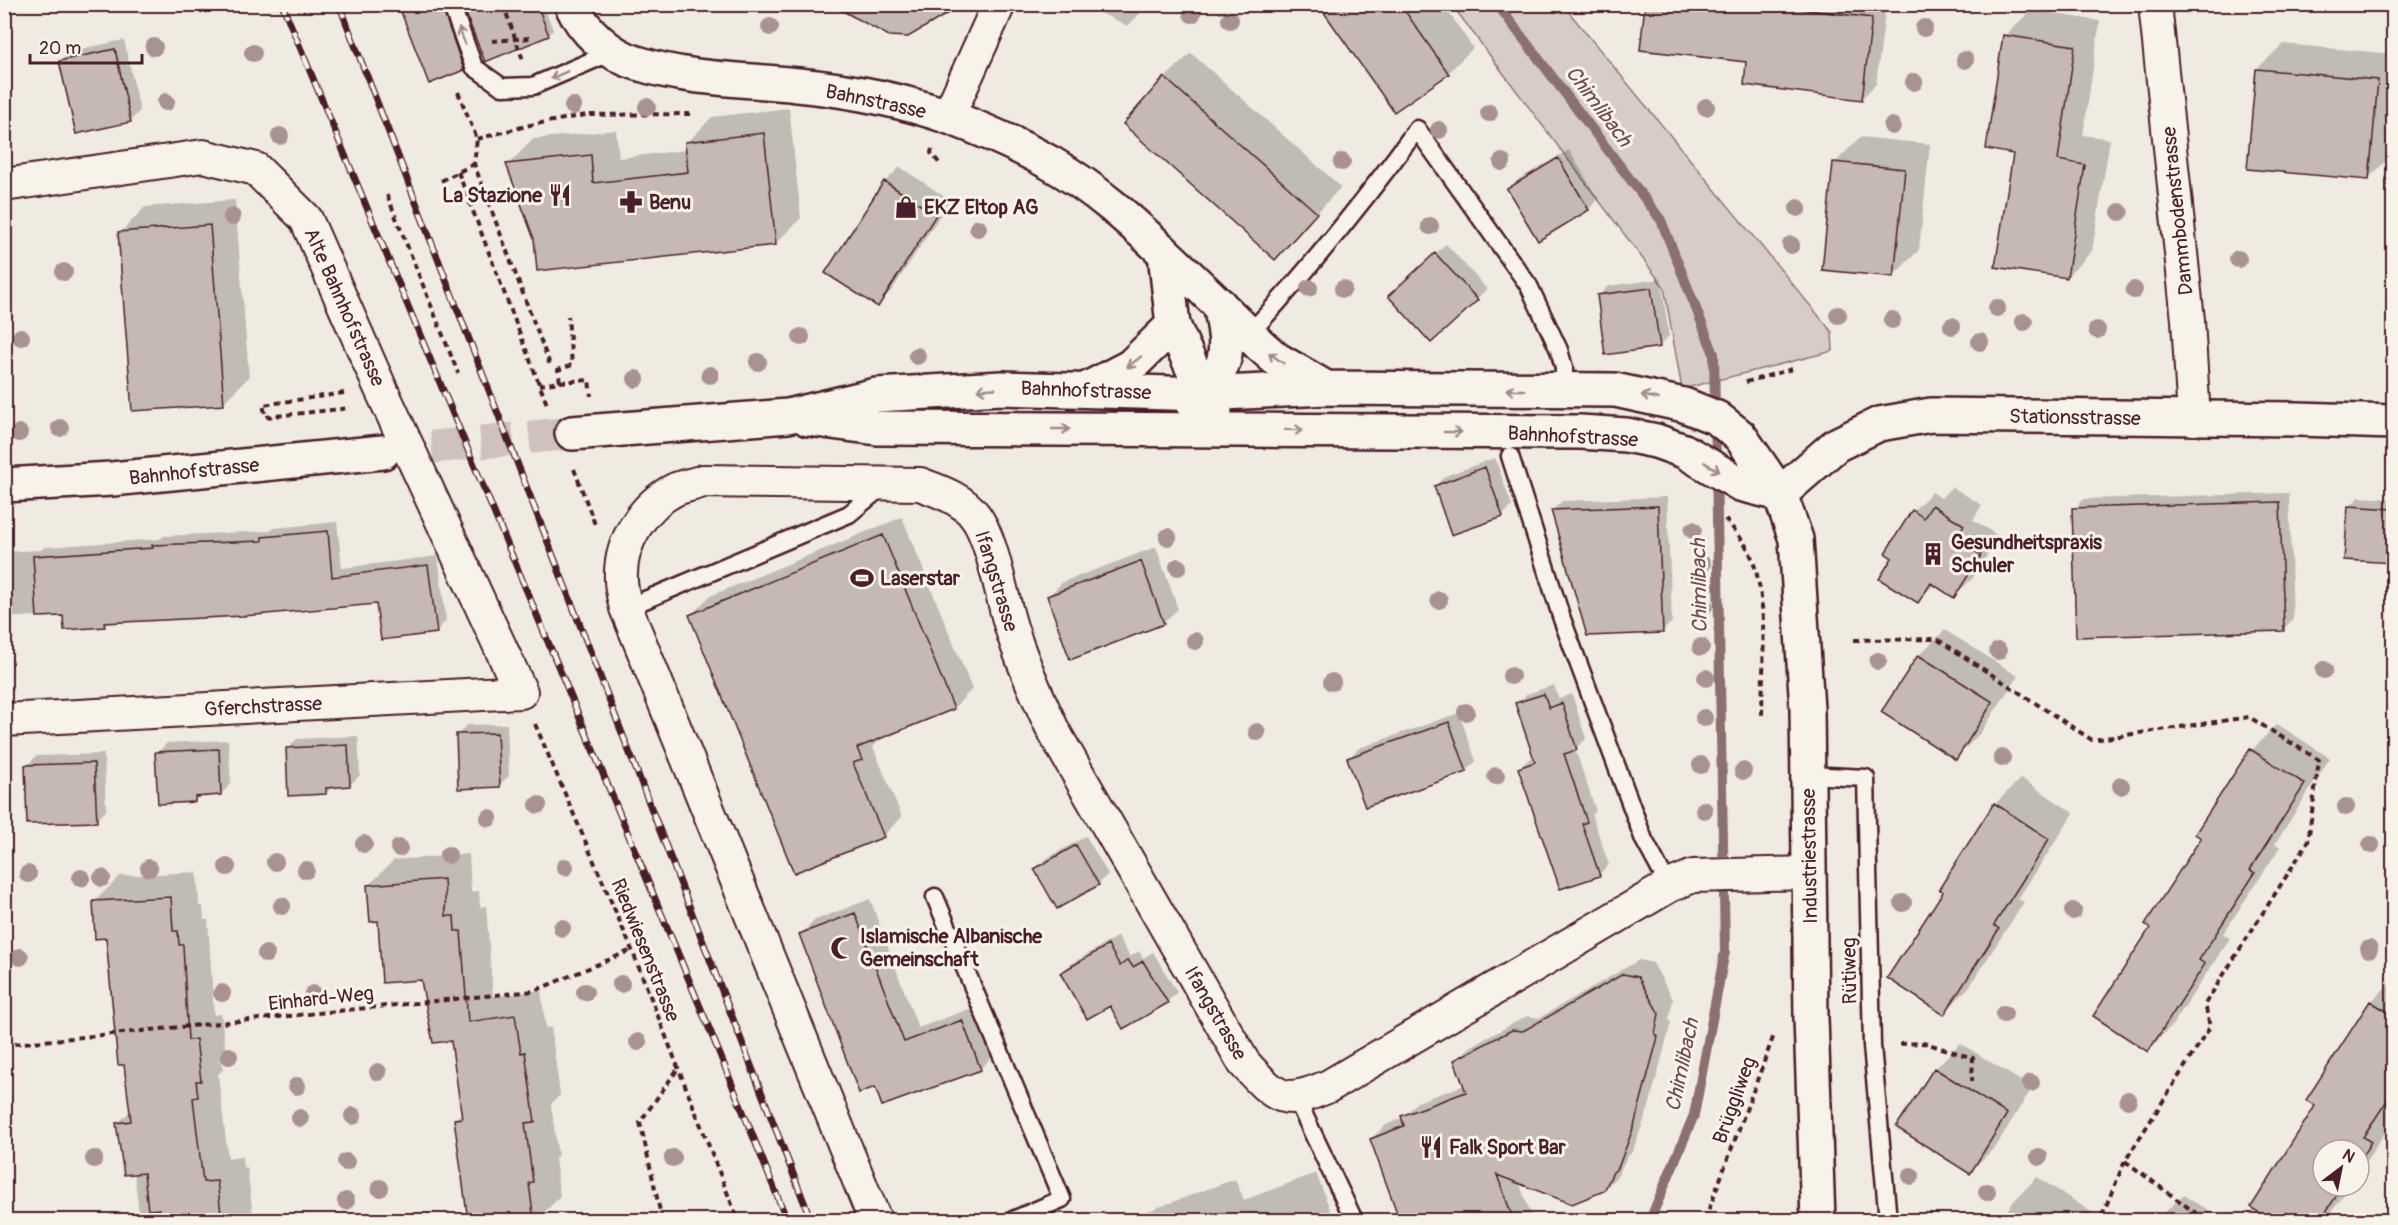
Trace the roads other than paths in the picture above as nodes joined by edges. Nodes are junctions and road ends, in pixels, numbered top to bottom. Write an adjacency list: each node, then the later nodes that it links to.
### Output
1 (450, 4): 5 (lane, one-way to 1)
2 (571, 4): 5 (main road, Bahnstrasse)
3 (999, 4): 6 (street)
4 (2155, 4): 17 (street, Dammbodenstrasse)
5 (612, 52): 6 (main road, Bahnstrasse)
6 (941, 130): 8 (main road, Bahnstrasse)
7 (4, 184): 28 (street, Alte Bahnhofstrasse)
8 (1166, 254): 9 (main road, Bahnstrasse); 10 (main road)
9 (1220, 305): 11 (main road, Bahnstrasse); 15 (main road)
10 (1173, 325): 13 (main road, one-way to 13); 15 (main road)
11 (1249, 334): 12 (main road, Bahnstrasse, one-way to 11); 14 (lane)
12 (1326, 388): 14 (main road, Bahnhofstrasse, one-way to 12); 15 (main road, Bahnhofstrasse)
13 (1087, 389): 15 (main road, Bahnhofstrasse); 16 (main road, Bahnhofstrasse, one-way to 16)
14 (1564, 390): 26 (main road, Bahnhofstrasse, one-way to 14)
15 (1204, 394): 20 (main road); 21 (main road)
16 (788, 416): 19 (main road, Bahnhofstrasse); 20 (main road, Bahnhofstrasse, one-way to 20)
17 (2194, 419): 18 (main road, Stationsstrasse); 26 (main road, Stationsstrasse)
18 (2394, 422)
19 (562, 424)
20 (1170, 429): 21 (main road, Bahnhofstrasse)
21 (1236, 429): 26 (main road, Bahnhofstrasse, one-way to 26)
22 (383, 452): 25 (main road, Bahnhofstrasse)
23 (1510, 456): 32 (lane)
24 (886, 483): 27 (lane); 27 (street, Ifangstrasse); 34 (street, Ifangstrasse)
25 (4, 485)
26 (1780, 494): 30 (main road, Industriestrasse)
27 (626, 608): 35 (street, Ifangstrasse)
28 (521, 692): 29 (street, Gferchstrasse)
29 (4, 720)
30 (1808, 775): 31 (main road, Industriestrasse); 39 (lane, Rütiweg)
31 (1809, 873): 32 (street); 38 (main road, Industriestrasse)
32 (1681, 881): 34 (street)
33 (935, 897): 36 (lane)
34 (1296, 1098): 37 (lane)
35 (875, 1221)
36 (1013, 1221)
37 (1354, 1221)
38 (1818, 1221)
39 (1888, 1221)

